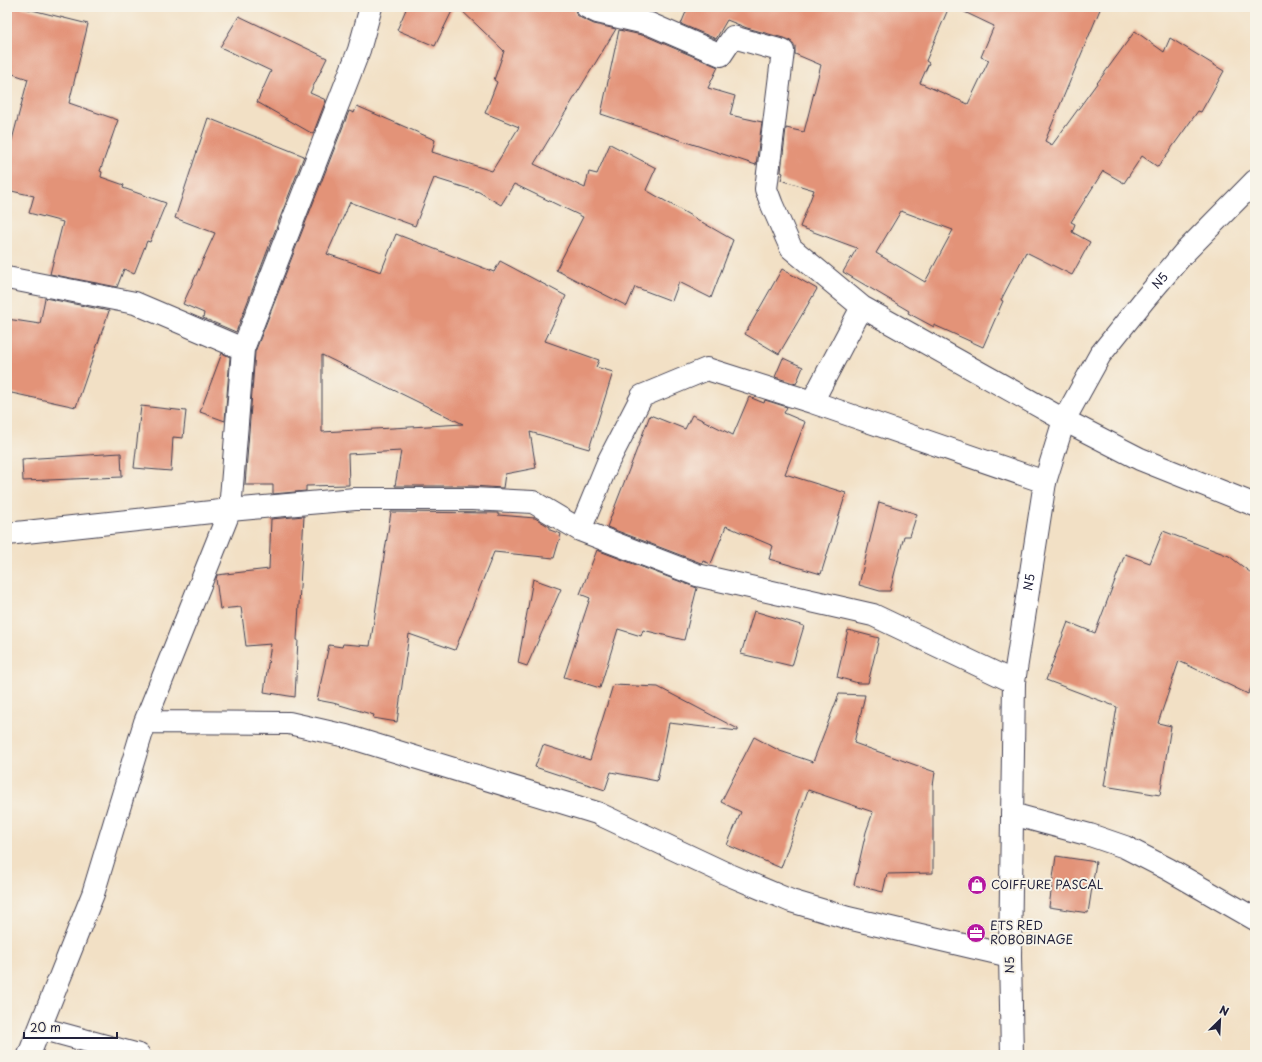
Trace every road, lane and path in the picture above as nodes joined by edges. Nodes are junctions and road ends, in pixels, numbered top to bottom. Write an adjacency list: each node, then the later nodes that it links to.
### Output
1 (371, 7): 6 (street)
2 (587, 7): 5 (street)
3 (1255, 181): 8 (street, N5 / N5)
4 (7, 278): 6 (street)
5 (862, 307): 7 (street); 8 (street)
6 (243, 349): 11 (street)
7 (812, 402): 9 (street); 12 (street)
8 (1064, 420): 9 (street, N5 / N5); 10 (street)
9 (1045, 482): 14 (street, N5 / N5)
10 (1255, 505)
11 (230, 510): 12 (street); 13 (street); 15 (street)
12 (580, 530): 14 (street)
13 (7, 534)
14 (1014, 682): 16 (street, N5 / N5)
15 (145, 722): 18 (street); 19 (street)
16 (1012, 814): 17 (street); 18 (street, N5 / N5)
17 (1255, 919)
18 (1010, 956): 22 (street, N5 / N5)
19 (40, 1028): 20 (street); 21 (street)
20 (29, 1055)
21 (139, 1055)
22 (1012, 1055)

